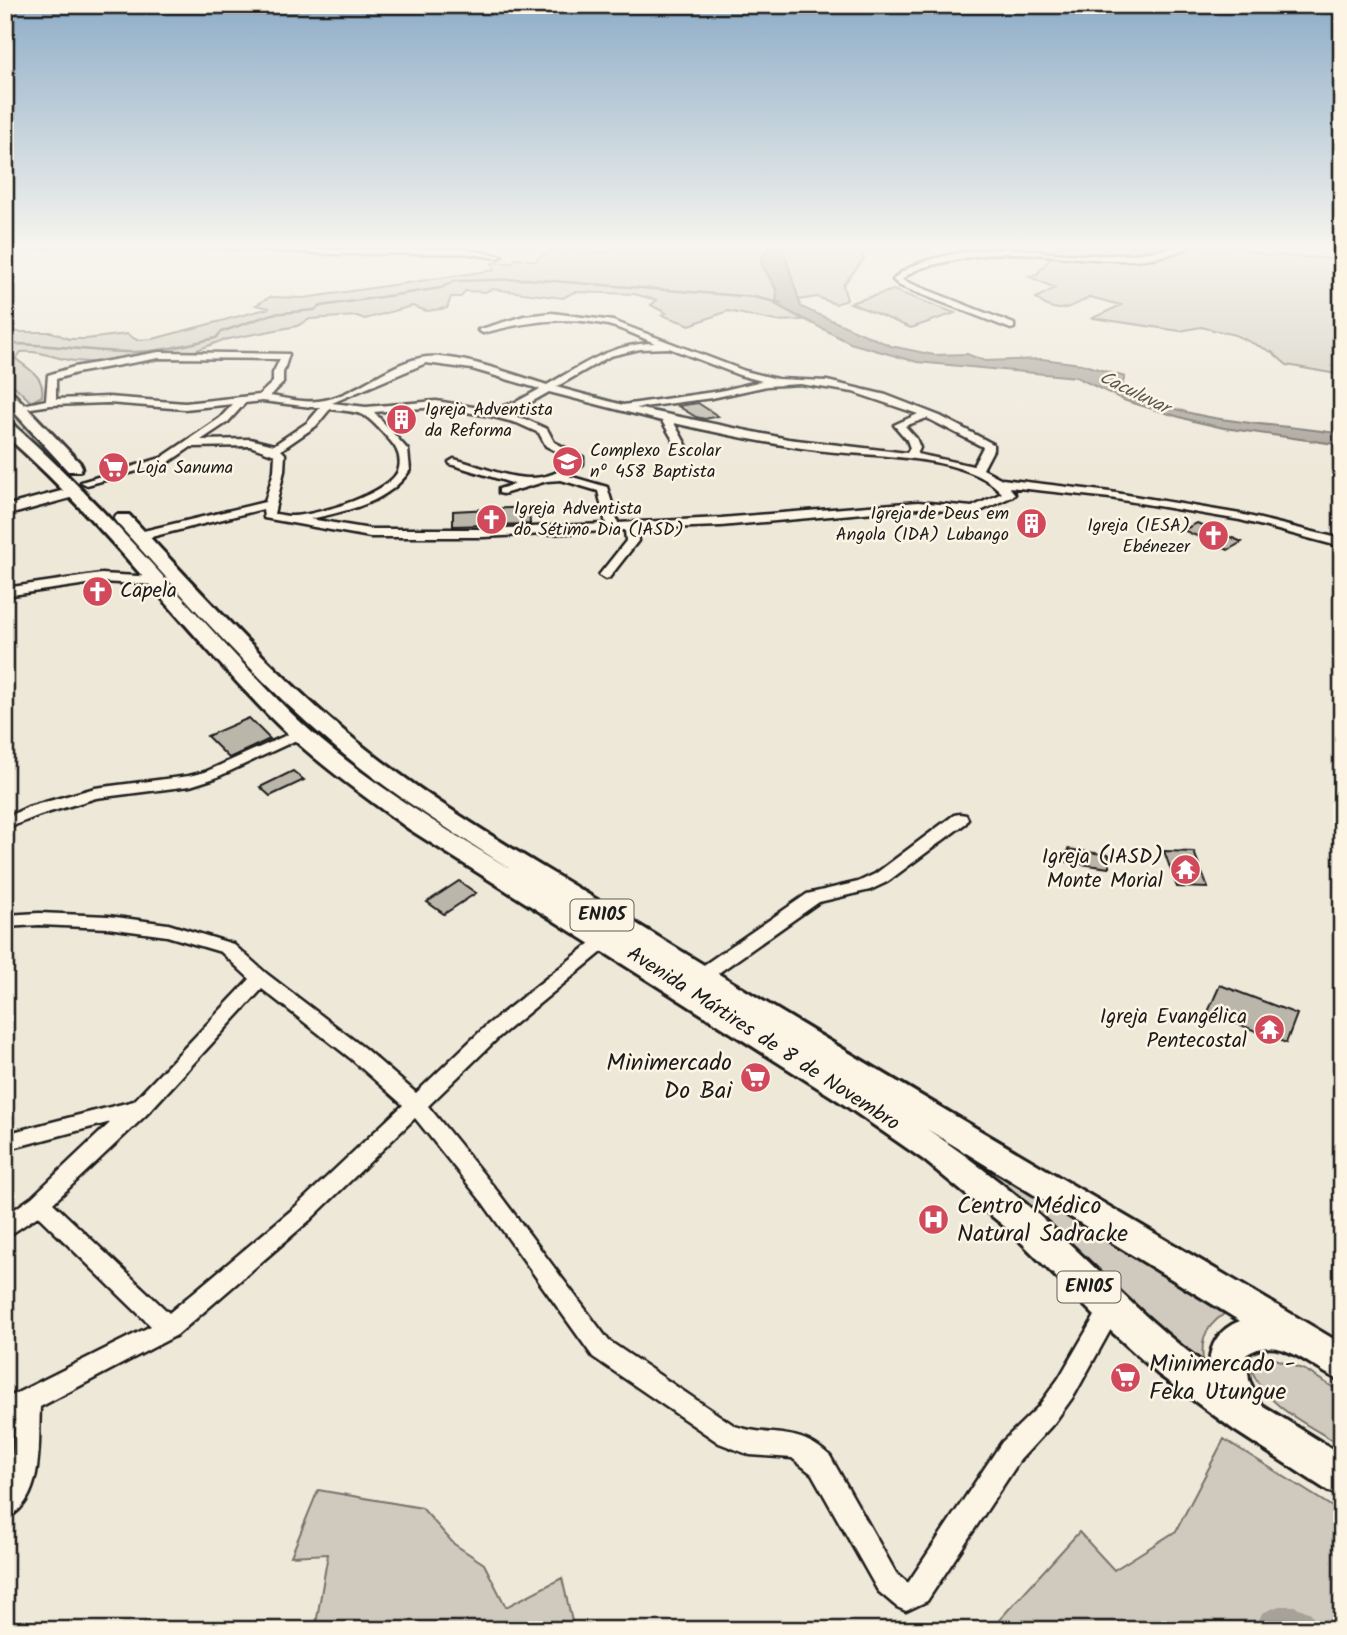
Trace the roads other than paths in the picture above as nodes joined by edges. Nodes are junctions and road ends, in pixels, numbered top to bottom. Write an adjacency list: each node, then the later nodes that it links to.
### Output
1 (515, 321): 5 (street)
2 (596, 321): 6 (street)
3 (999, 321): 4 (street)
4 (1011, 326)
5 (483, 330)
6 (667, 345): 7 (street); 8 (street)
7 (776, 382): 15 (street); 18 (street)
8 (547, 387): 10 (street); 13 (street); 14 (street)
9 (262, 398): 11 (street); 12 (street); 14 (street)
10 (582, 398): 13 (street); 15 (street)
11 (242, 400): 12 (street); 21 (street)
12 (51, 402): 19 (street)
13 (522, 403): 17 (street)
14 (321, 406): 16 (street); 22 (street)
15 (625, 407): 20 (street)
16 (366, 410): 17 (street); 34 (street)
17 (492, 414): 27 (street)
18 (924, 415): 24 (street); 26 (street)
19 (8, 417): 30 (main road, Avenida Mártires de 8 de Novembro / EN105)
20 (666, 418): 23 (street); 24 (street)
21 (190, 444): 22 (street); 30 (street)
22 (276, 449): 32 (street)
23 (684, 450)
24 (911, 455): 26 (street)
25 (454, 462): 29 (street)
26 (976, 472): 28 (street)
27 (561, 477): 29 (street); 36 (street)
28 (996, 482): 35 (street); 38 (street)
29 (528, 484): 31 (street)
30 (82, 487): 33 (street); 37 (main road, Avenida Mártires de 8 de Novembro / EN105); 40 (main road, Avenida Mártires de 8 de Novembro / EN105)
31 (503, 491)
32 (270, 504): 34 (street); 37 (street)
33 (5, 510)
34 (290, 521): 36 (street)
35 (631, 526): 36 (street); 39 (street)
36 (613, 527)
37 (139, 536): 47 (main road, Avenida Mártires de 8 de Novembro / EN105)
38 (1342, 543)
39 (605, 575)
40 (156, 581): 41 (street); 42 (main road, Avenida Mártires de 8 de Novembro / EN105)
41 (5, 592)
42 (300, 733): 44 (street); 46 (main road, Avenida Mártires de 8 de Novembro / EN105)
43 (960, 820): 47 (street)
44 (5, 824)
45 (5, 921): 48 (street)
46 (607, 939): 49 (street); 54 (main road, Avenida Mártires de 8 de Novembro / EN105)
47 (701, 976): 56 (main road, Avenida Mártires de 8 de Novembro / EN105)
48 (261, 979): 49 (street); 50 (street)
49 (416, 1105): 54 (street); 55 (street)
50 (140, 1107): 51 (street); 52 (street)
51 (5, 1142)
52 (39, 1203): 53 (street); 55 (street)
53 (5, 1229)
54 (1111, 1309): 60 (main road, Avenida Mártires de 8 de Novembro / EN105)
55 (169, 1328): 58 (street)
56 (1285, 1329): 57 (main road, Avenida Mártires de 8 de Novembro / EN105); 60 (main road)
57 (1342, 1364)
58 (28, 1401): 59 (street); 62 (street)
59 (5, 1412)
60 (1247, 1417): 61 (main road, Avenida Mártires de 8 de Novembro / EN105)
61 (1342, 1477)
62 (5, 1506)

